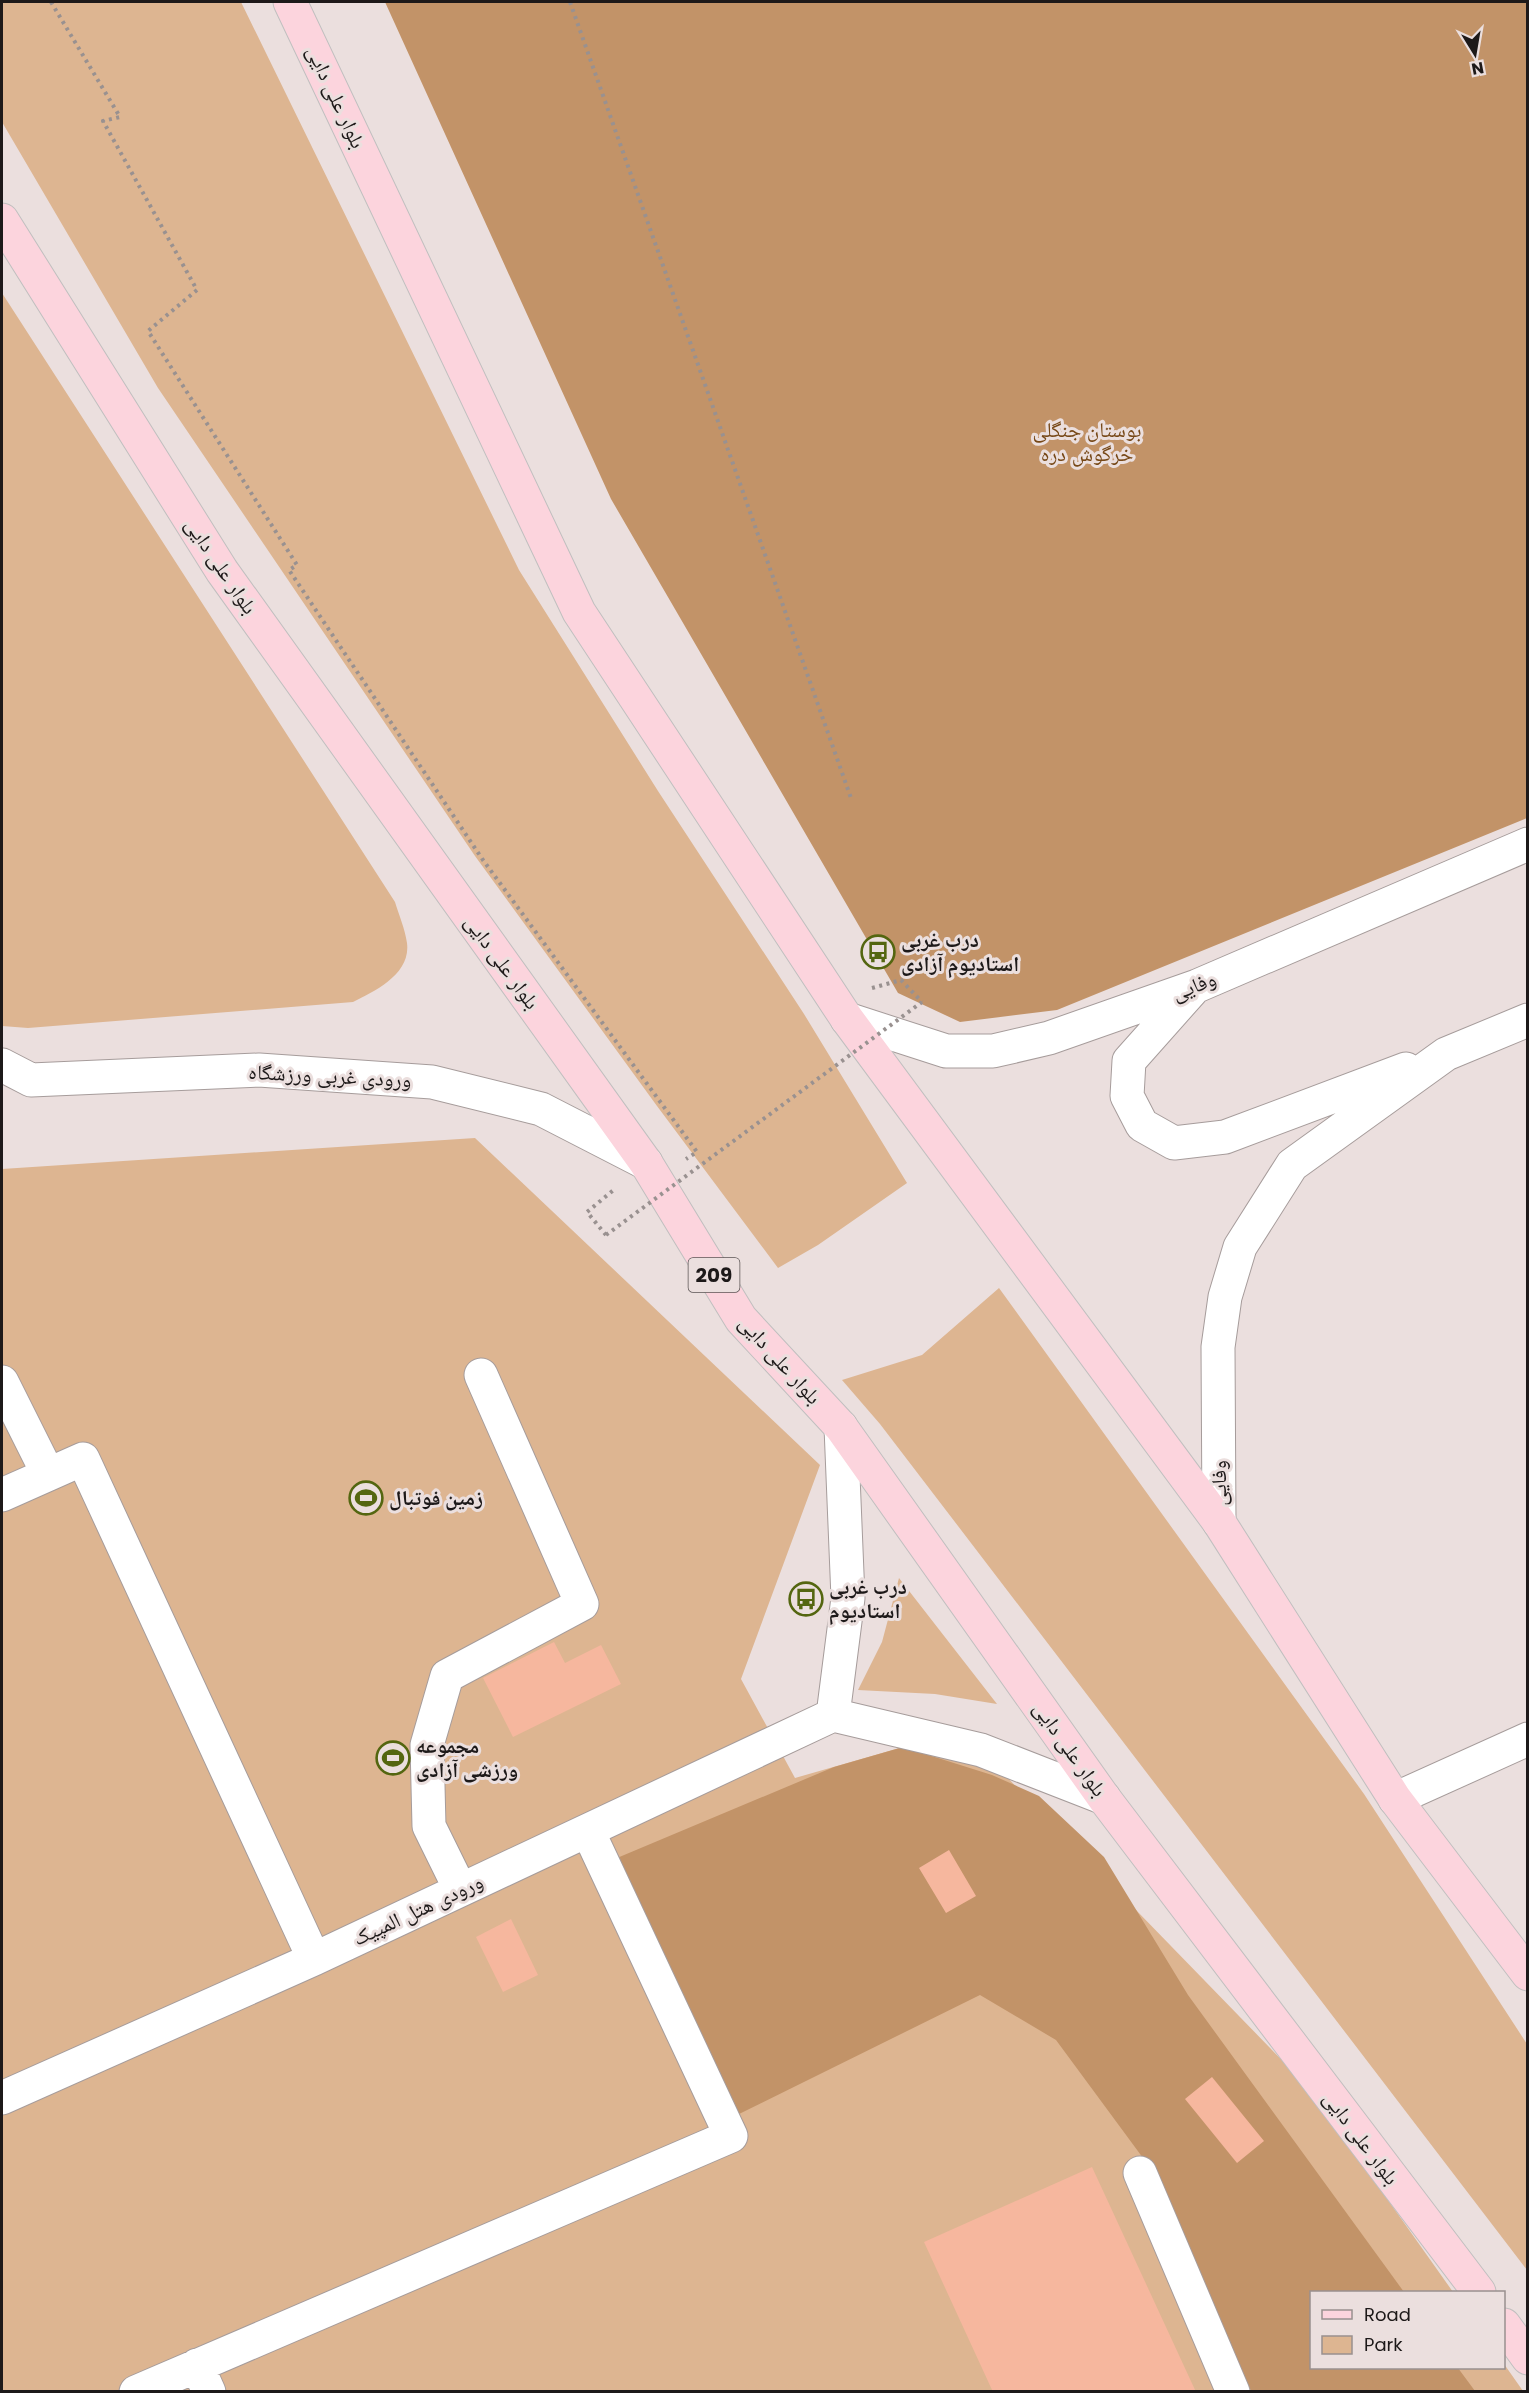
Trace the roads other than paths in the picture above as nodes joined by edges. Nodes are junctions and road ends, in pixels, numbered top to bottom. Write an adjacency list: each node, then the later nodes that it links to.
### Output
1 (290, 2): 5 (main road, بلوار علی دایی)
2 (2, 220): 9 (main road, بلوار علی دایی / 209)
3 (1527, 844): 4 (street, وفایی)
4 (1197, 986): 5 (street, وفایی); 7 (street)
5 (847, 1019): 15 (main road, بلوار علی دایی)
6 (1527, 1020): 7 (street, وفایی)
7 (1446, 1054): 15 (street, وفایی)
8 (2, 1065): 9 (street, ورودی غربی ورزشگاه)
9 (652, 1172): 12 (main road, بلوار علی دایی / 209)
10 (481, 1375): 21 (street)
11 (2, 1382): 13 (street)
12 (841, 1427): 16 (street); 18 (main road, بلوار علی دایی / 209)
13 (48, 1474): 14 (street); 22 (street)
14 (2, 1495)
15 (1219, 1522): 19 (main road, بلوار علی دایی)
16 (833, 1715): 18 (street); 20 (street, ورودی هتل المپیک)
17 (1527, 1739): 19 (street)
18 (1104, 1798): 26 (main road, بلوار علی دایی / 209)
19 (1395, 1799): 23 (main road, بلوار علی دایی)
20 (588, 1831): 21 (street, ورودی هتل المپیک); 29 (street)
21 (460, 1889): 22 (street, ورودی هتل المپیک)
22 (314, 1959): 24 (street, ورودی هتل المپیک)
23 (1527, 1974)
24 (2, 2098)
25 (1140, 2173): 31 (street)
26 (1478, 2291)
27 (1505, 2328): 28 (main road)
28 (1527, 2358)
29 (203, 2378): 30 (street)
30 (136, 2391)
31 (1233, 2391)

